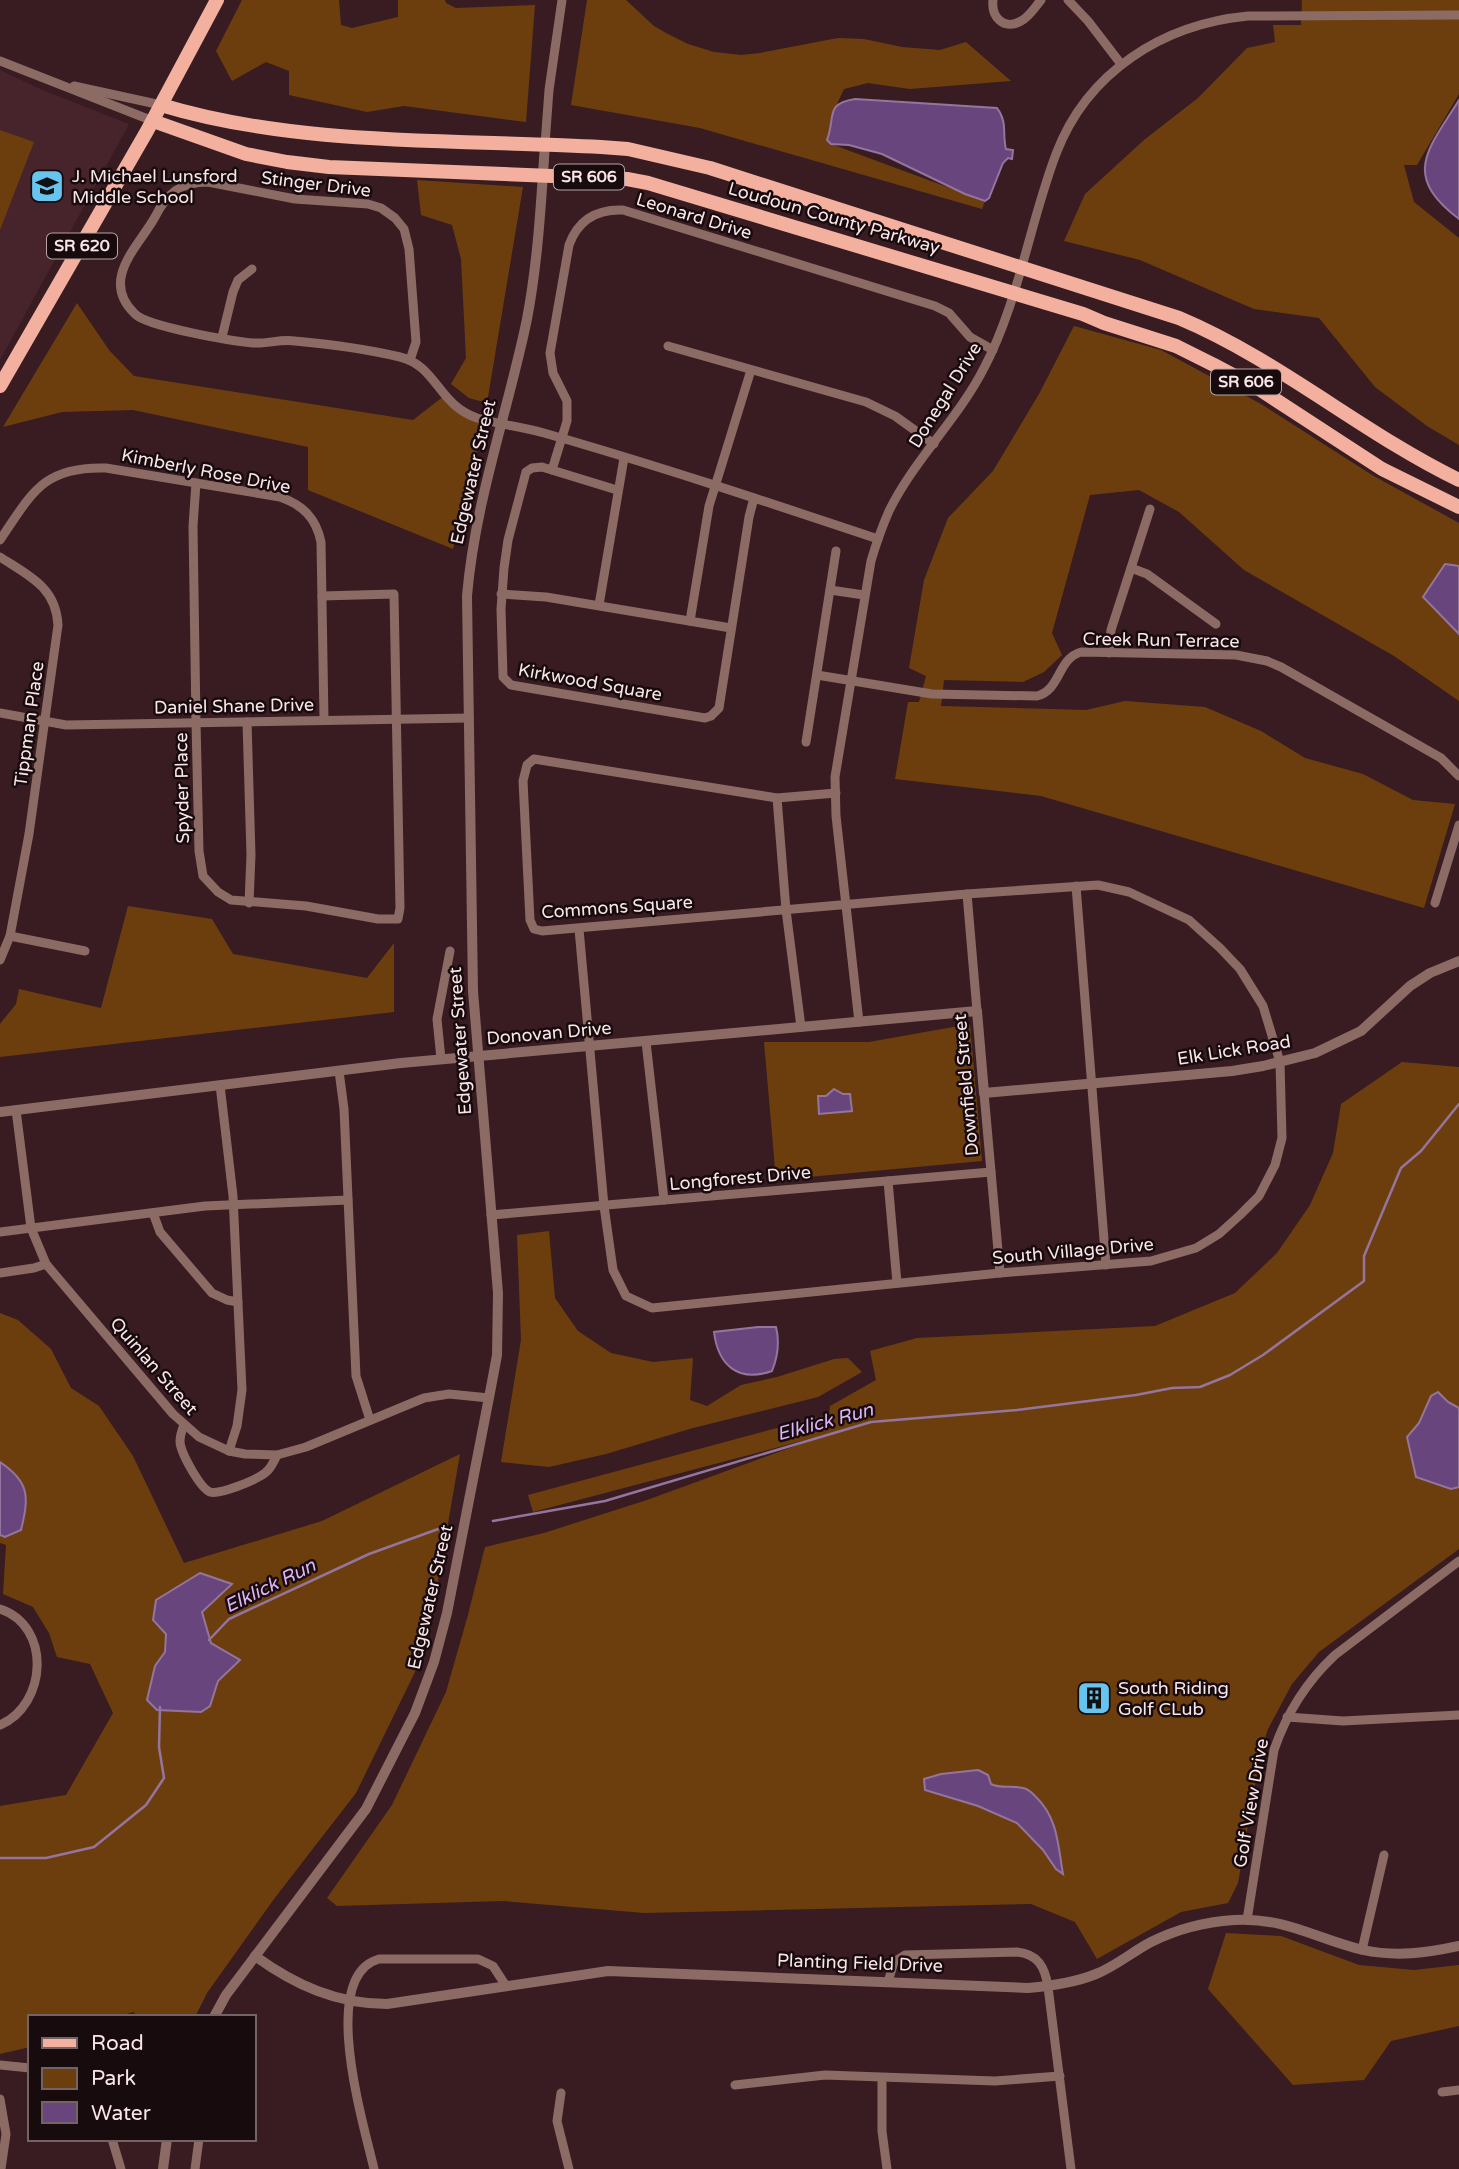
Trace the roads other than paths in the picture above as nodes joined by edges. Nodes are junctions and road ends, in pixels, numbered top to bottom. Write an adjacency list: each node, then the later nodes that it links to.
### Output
1 (217, 0): 10 (main road, SR 620)
2 (562, 0): 12 (street, Edgewater Street)
3 (993, 0): 4 (street)
4 (1041, 0)
5 (1068, 0): 8 (street)
6 (1459, 15): 8 (street, Donegal Drive)
7 (0, 61): 9 (street)
8 (1121, 64): 14 (street, Donegal Drive)
9 (47, 80): 10 (street); 11 (street)
10 (161, 105): 11 (main road, SR 620); 12 (main road, Loudoun County Parkway / SR 606)
11 (153, 121): 13 (main road, Loudoun County Parkway / SR 606); 22 (main road, SR 620)
12 (545, 144): 13 (street, Edgewater Street); 14 (main road, Loudoun County Parkway / SR 606)
13 (543, 176): 16 (main road, Loudoun County Parkway / SR 606); 23 (street, Edgewater Street)
14 (1022, 268): 16 (street, Donegal Drive); 28 (main road, Loudoun County Parkway / SR 606)
15 (251, 269): 17 (street)
16 (1015, 293): 19 (street, Donegal Drive); 33 (main road, Loudoun County Parkway / SR 606)
17 (222, 337): 20 (street, Stinger Drive); 20 (street, Stinger Drive)
18 (668, 346): 21 (street)
19 (993, 350): 24 (street, Leonard Drive); 25 (street, Donegal Drive)
20 (410, 360): 23 (street)
21 (751, 369): 25 (street); 30 (street)
22 (0, 386)
23 (502, 422): 24 (street); 52 (street, Edgewater Street)
24 (562, 439): 26 (street); 27 (street, Leonard Drive)
25 (933, 444): 35 (street, Donegal Drive)
26 (624, 458): 30 (street); 31 (street)
27 (552, 470): 31 (street); 41 (street, Kirkwood Square)
28 (1459, 480)
29 (196, 483): 36 (street, Kimberly Rose Drive); 43 (street, Kimberly Rose Drive); 56 (street, Spyder Place)
30 (715, 486): 32 (street); 45 (street)
31 (617, 490): 44 (street)
32 (754, 498): 35 (street); 47 (street, Kirkwood Square)
33 (1459, 507)
34 (1150, 509): 39 (street)
35 (877, 539): 42 (street, Donegal Drive)
36 (0, 540)
37 (836, 551): 40 (street)
38 (0, 557): 55 (street, Tippman Place)
39 (1131, 568): 46 (street); 48 (street)
40 (830, 590): 42 (street); 49 (street)
41 (501, 594): 44 (street); 47 (street, Kirkwood Square)
42 (864, 595): 50 (street, Donegal Drive)
43 (322, 596): 53 (street); 54 (street, Kimberly Rose Drive)
44 (599, 605): 45 (street)
45 (690, 621): 47 (street)
46 (1216, 624)
47 (732, 628)
48 (1109, 653): 50 (street, Creek Run Terrace); 59 (street, Creek Run Terrace)
49 (817, 675): 50 (street); 58 (street)
50 (851, 680): 60 (street, Donegal Drive)
51 (0, 713): 55 (street, Daniel Shane Drive)
52 (469, 718): 53 (street, Daniel Shane Drive); 80 (street, Edgewater Street)
53 (396, 719): 54 (street, Daniel Shane Drive); 65 (street, Spyder Place)
54 (324, 720): 57 (street, Daniel Shane Drive)
55 (45, 721): 56 (street, Daniel Shane Drive); 70 (street, Tippman Place)
56 (196, 722): 57 (street, Daniel Shane Drive); 65 (street, Spyder Place)
57 (247, 722): 65 (street)
58 (806, 742)
59 (1459, 776)
60 (836, 793): 61 (street, Commons Square); 67 (street, Donegal Drive)
61 (777, 798): 68 (street); 69 (street, Commons Square)
62 (1459, 825): 66 (street)
63 (1076, 886): 64 (street, South Village Drive); 82 (street, South Village Drive); 84 (street)
64 (967, 894): 67 (street, South Village Drive); 75 (street, Downfield Street)
65 (249, 903)
66 (1435, 903)
67 (845, 905): 68 (street, Commons Square); 76 (street, Donegal Drive)
68 (786, 910): 69 (street, Commons Square); 77 (street)
69 (579, 929): 79 (street, South Village Drive)
70 (10, 936): 71 (street); 73 (street, Tippman Place)
71 (85, 951)
72 (450, 951): 81 (street)
73 (0, 960)
74 (1459, 961): 82 (street, Elk Lick Road)
75 (977, 1011): 76 (street, Donovan Drive); 86 (street, Downfield Street)
76 (859, 1022): 77 (street, Donovan Drive)
77 (801, 1027): 78 (street, Donovan Drive)
78 (646, 1042): 79 (street, Donovan Drive); 92 (street)
79 (590, 1047): 80 (street, Donovan Drive); 94 (street, South Village Drive)
80 (478, 1056): 81 (street, Donovan Drive); 96 (street, Edgewater Street)
81 (441, 1059): 83 (street, Donovan Drive)
82 (1280, 1062): 84 (street, Elk Lick Road); 100 (street, South Village Drive)
83 (339, 1071): 85 (street, Donovan Drive); 91 (street)
84 (1092, 1084): 86 (street, Elk Lick Road); 100 (street)
85 (220, 1085): 87 (street, Donovan Drive); 93 (street)
86 (984, 1093): 89 (street, Downfield Street)
87 (16, 1110): 88 (street, Donovan Drive); 97 (street, Quinlan Street)
88 (0, 1112)
89 (991, 1172): 90 (street, Longforest Drive); 102 (street, Downfield Street)
90 (888, 1181): 92 (street, Longforest Drive); 103 (street)
91 (348, 1199): 93 (street); 106 (street)
92 (664, 1200): 94 (street, Longforest Drive)
93 (233, 1205): 95 (street); 104 (street)
94 (604, 1206): 96 (street, Longforest Drive); 103 (street, South Village Drive)
95 (153, 1213): 97 (street); 104 (street)
96 (491, 1215): 105 (street, Edgewater Street)
97 (31, 1228): 98 (street); 99 (street, Quinlan Street)
98 (0, 1231)
99 (46, 1264): 101 (street); 107 (street, Quinlan Street)
100 (1106, 1265): 102 (street, South Village Drive)
101 (0, 1273)
102 (1000, 1273): 103 (street, South Village Drive)
103 (897, 1283)
104 (238, 1302): 108 (street)
105 (489, 1398): 106 (street, Quinlan Street); 119 (street, Edgewater Street)
106 (370, 1420): 109 (street, Quinlan Street)
107 (184, 1425): 108 (street, Quinlan Street); 109 (street)
108 (229, 1451): 109 (street, Quinlan Street)
109 (277, 1455)
110 (1458, 1564): 113 (street, Golf View Drive)
111 (0, 1609): 114 (street)
112 (1459, 1715): 113 (street)
113 (1287, 1717): 116 (street, Golf View Drive)
114 (0, 1725)
115 (1384, 1855): 118 (street)
116 (1247, 1920): 118 (street, Planting Field Drive); 122 (street, Planting Field Drive)
117 (1459, 1946): 118 (street, Planting Field Drive)
118 (1362, 1950)
119 (255, 1956): 123 (street, Planting Field Drive); 124 (street, Edgewater Street)
120 (888, 1982): 121 (street, Planting Field Drive); 122 (street, Planting Field Drive); 122 (street)
121 (506, 1986): 123 (street, Planting Field Drive); 123 (street)
122 (1048, 1987): 127 (street)
123 (350, 2001): 141 (street)
124 (215, 2015)
125 (0, 2065): 126 (street)
126 (28, 2068)
127 (1060, 2076): 128 (street); 144 (street)
128 (881, 2078): 129 (street); 143 (street)
129 (735, 2085)
130 (1459, 2090): 131 (street)
131 (1442, 2092)
132 (561, 2093): 142 (street)
133 (0, 2099): 137 (street)
134 (113, 2141): 138 (street)
135 (167, 2141): 139 (street)
136 (199, 2141): 140 (street)
137 (1, 2169)
138 (121, 2169)
139 (163, 2169)
140 (195, 2169)
141 (374, 2169)
142 (569, 2169)
143 (887, 2169)
144 (1071, 2169)

